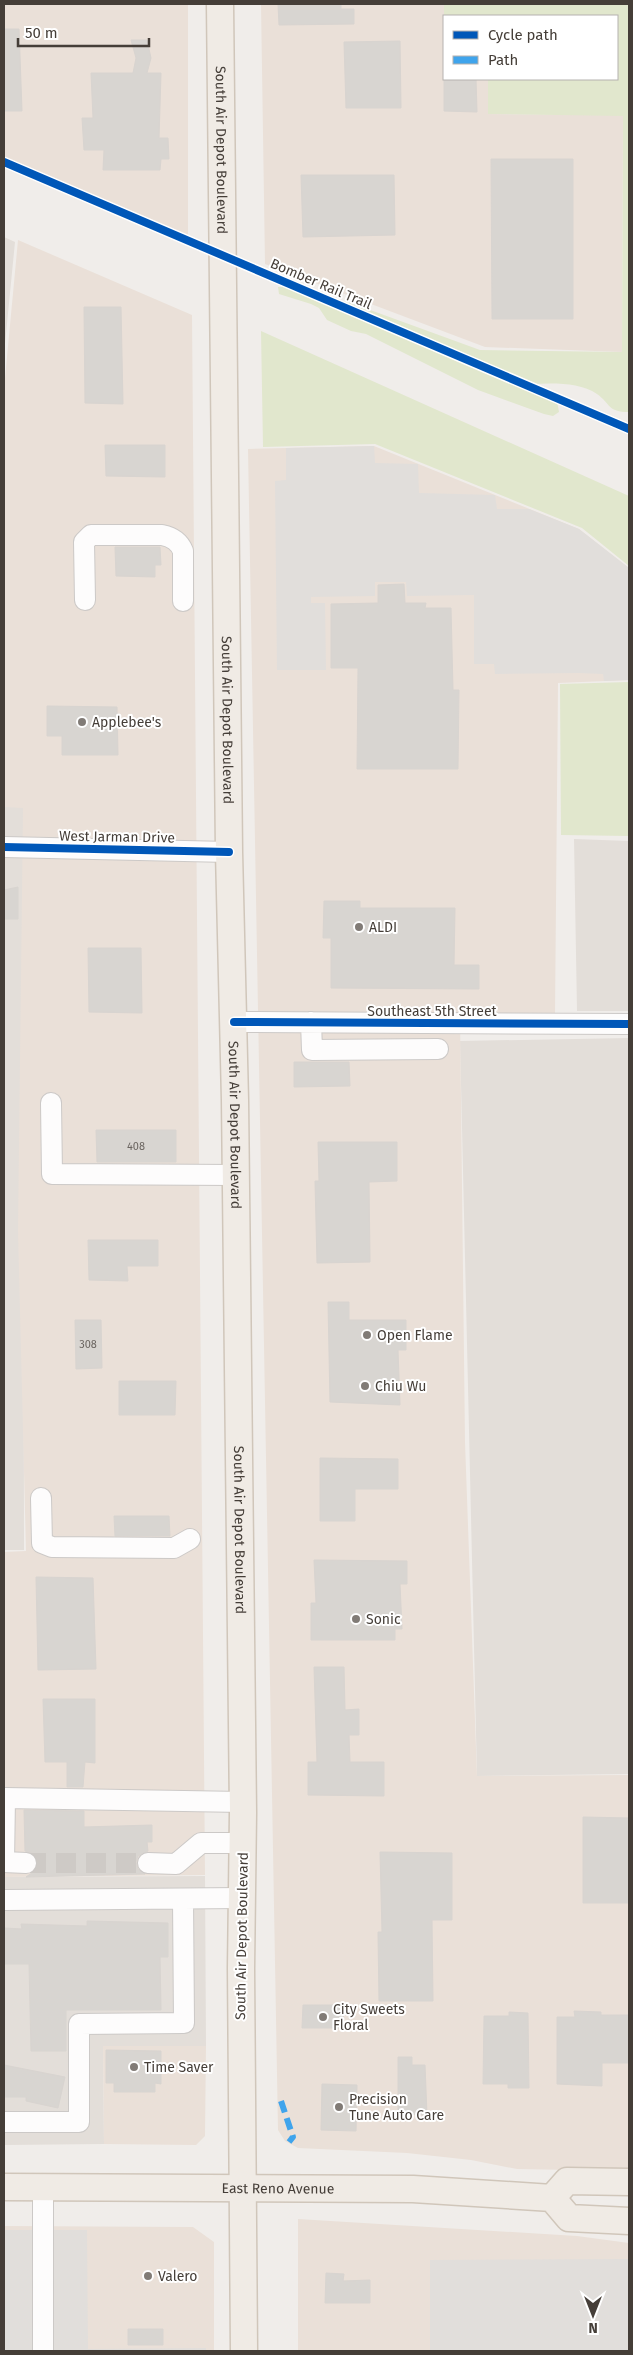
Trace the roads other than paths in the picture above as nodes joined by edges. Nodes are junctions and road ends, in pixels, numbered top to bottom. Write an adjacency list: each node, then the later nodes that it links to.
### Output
1 (220, 4): 5 (main road, South Air Depot Boulevard)
2 (85, 600): 3 (street)
3 (183, 601)
4 (4, 847): 5 (street, West Jarman Drive)
5 (229, 852): 6 (main road, South Air Depot Boulevard)
6 (234, 1022): 7 (street, Southeast 5th Street); 11 (main road, South Air Depot Boulevard)
7 (312, 1022): 8 (street, Southeast 5th Street); 9 (street)
8 (629, 1024)
9 (438, 1049)
10 (51, 1103): 11 (street)
11 (236, 1175): 14 (main road, South Air Depot Boulevard)
12 (41, 1498): 13 (street)
13 (190, 1539)
14 (243, 1802): 15 (main road, South Air Depot Boulevard); 16 (street)
15 (244, 1843): 17 (street); 18 (main road, South Air Depot Boulevard)
16 (26, 1863)
17 (148, 1864)
18 (242, 1898): 19 (street); 25 (main road, South Air Depot Boulevard)
19 (183, 1899): 20 (street); 21 (street)
20 (4, 1900)
21 (4, 2122)
22 (629, 2182): 26 (main road)
23 (4, 2188): 24 (main road, East Reno Avenue)
24 (43, 2188): 25 (main road, East Reno Avenue); 28 (street)
25 (242, 2188): 26 (main road, East Reno Avenue); 29 (main road, South Air Depot Boulevard)
26 (552, 2198): 27 (main road)
27 (629, 2221)
28 (43, 2351)
29 (244, 2351)

